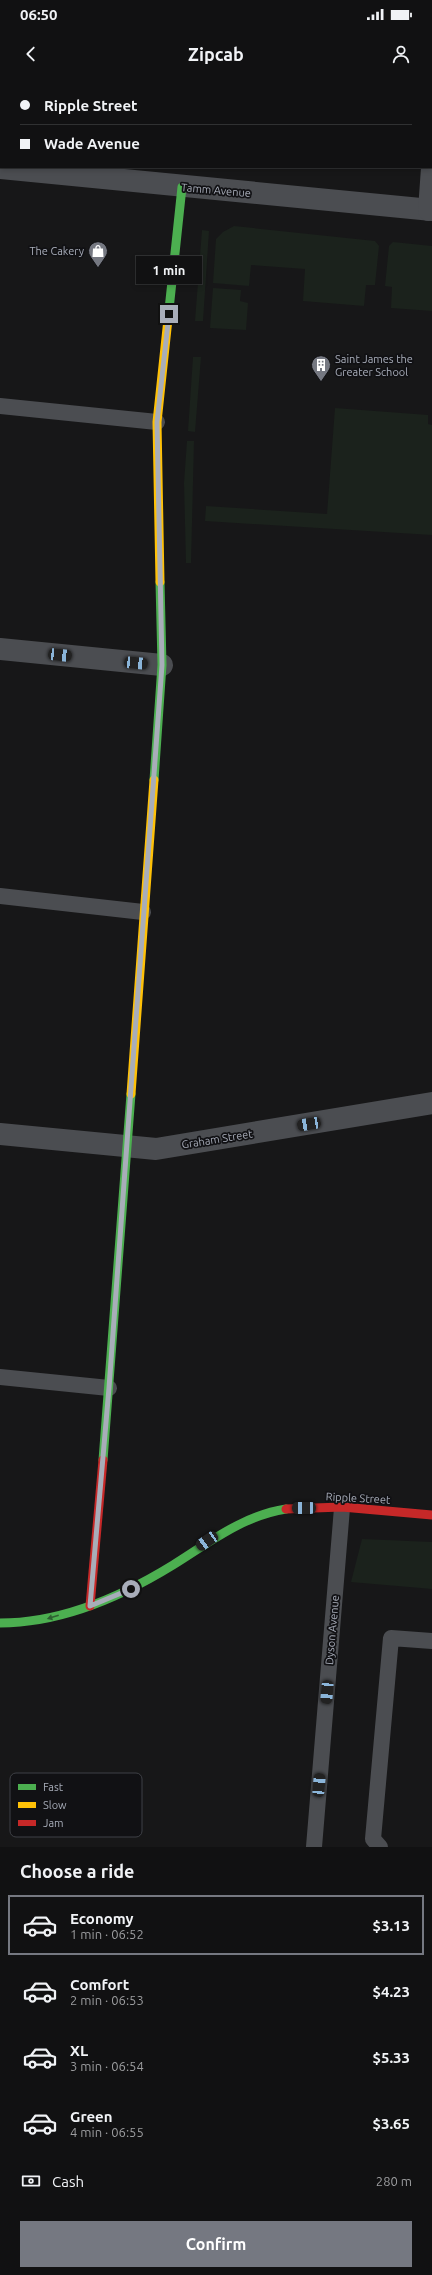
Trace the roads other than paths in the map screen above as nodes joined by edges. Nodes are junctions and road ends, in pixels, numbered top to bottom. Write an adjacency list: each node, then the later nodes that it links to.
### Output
1 (0, 168): 3 (street, Tamm Avenue)
2 (432, 168): 4 (street)
3 (182, 187): 4 (street, Tamm Avenue); 6 (street)
4 (430, 210)
5 (0, 406): 6 (lane)
6 (157, 422): 8 (street)
7 (0, 649): 8 (street)
8 (162, 665): 10 (street)
9 (0, 896): 10 (lane)
10 (143, 912): 13 (street)
11 (432, 1103): 13 (street, Graham Street)
12 (0, 1134): 13 (street, Graham Street)
13 (126, 1147): 15 (street)
14 (0, 1377): 15 (lane)
15 (109, 1388): 18 (street)
16 (342, 1508): 17 (street, Ripple Street); 18 (street, Ripple Street); 21 (lane, Dyson Avenue)
17 (432, 1515)
18 (90, 1606): 19 (street, Ripple Street, one-way to 19)
19 (0, 1623)
20 (432, 1641): 22 (lane)
21 (314, 1847)
22 (380, 1847)

